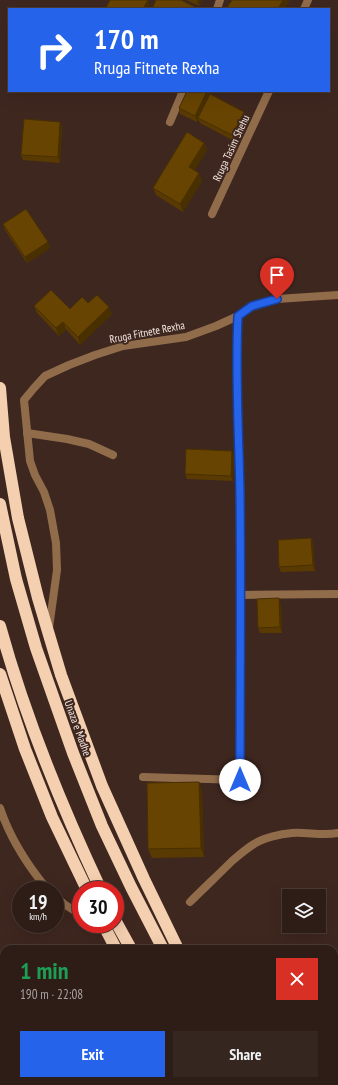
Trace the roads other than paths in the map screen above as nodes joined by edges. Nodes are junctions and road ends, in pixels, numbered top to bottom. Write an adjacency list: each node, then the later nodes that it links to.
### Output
1 (183, 92): 3 (street)
2 (269, 92): 4 (street, Rruga Tasim Shehu)
3 (170, 122)
4 (212, 214)
5 (338, 294): 6 (street, Rruga Fitnete Rexha)
6 (238, 316): 8 (street, Rruga Fitnete Rexha); 12 (street)
7 (0, 388): 14 (highway)
8 (27, 433): 9 (street); 14 (street, Rruga Fitnete Rexha)
9 (113, 455)
10 (0, 504): 27 (highway, Unaza e Madhe)
11 (336, 594): 12 (street)
12 (241, 595): 16 (street)
13 (0, 626): 21 (highway)
14 (48, 632): 28 (highway)
15 (0, 674): 20 (highway)
16 (143, 777)
17 (0, 808): 19 (street)
18 (338, 833): 22 (street)
19 (40, 881)
20 (83, 881)
21 (97, 881)
22 (190, 902)
23 (105, 933): 25 (highway)
24 (122, 933): 26 (highway)
25 (113, 945)
26 (129, 945)
27 (162, 945)
28 (176, 945)

